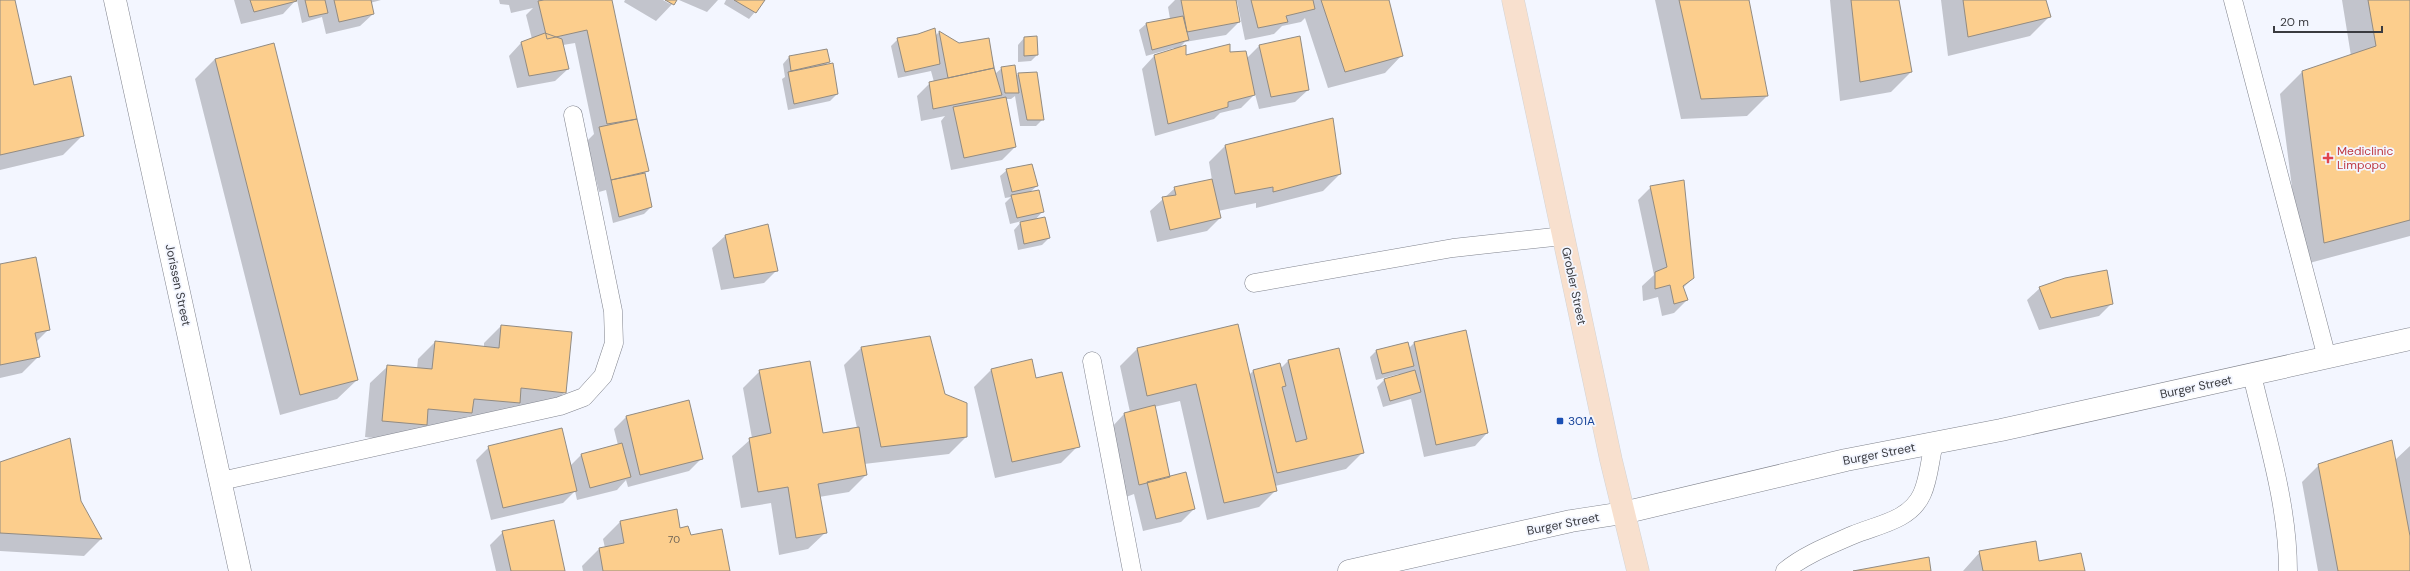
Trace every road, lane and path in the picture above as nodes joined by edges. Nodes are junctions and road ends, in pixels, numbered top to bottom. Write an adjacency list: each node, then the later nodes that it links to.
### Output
1 (115, 0): 12 (street, Jorissen Street)
2 (1513, 0): 5 (main road, Grobler Street)
3 (2232, 0): 8 (lane)
4 (573, 115): 12 (lane)
5 (1563, 236): 6 (lane); 13 (main road, Grobler Street)
6 (1254, 283)
7 (2410, 339): 8 (street, Burger Street)
8 (2327, 358): 10 (street, Burger Street)
9 (1092, 361): 15 (lane)
10 (2252, 375): 11 (street, Burger Street); 19 (lane)
11 (1934, 443): 13 (street, Burger Street); 18 (lane)
12 (220, 481): 14 (street, Jorissen Street)
13 (1623, 513): 16 (street, Burger Street); 17 (main road, Grobler Street)
14 (240, 571)
15 (1132, 571)
16 (1349, 571)
17 (1638, 571)
18 (1785, 571)
19 (2288, 571)

